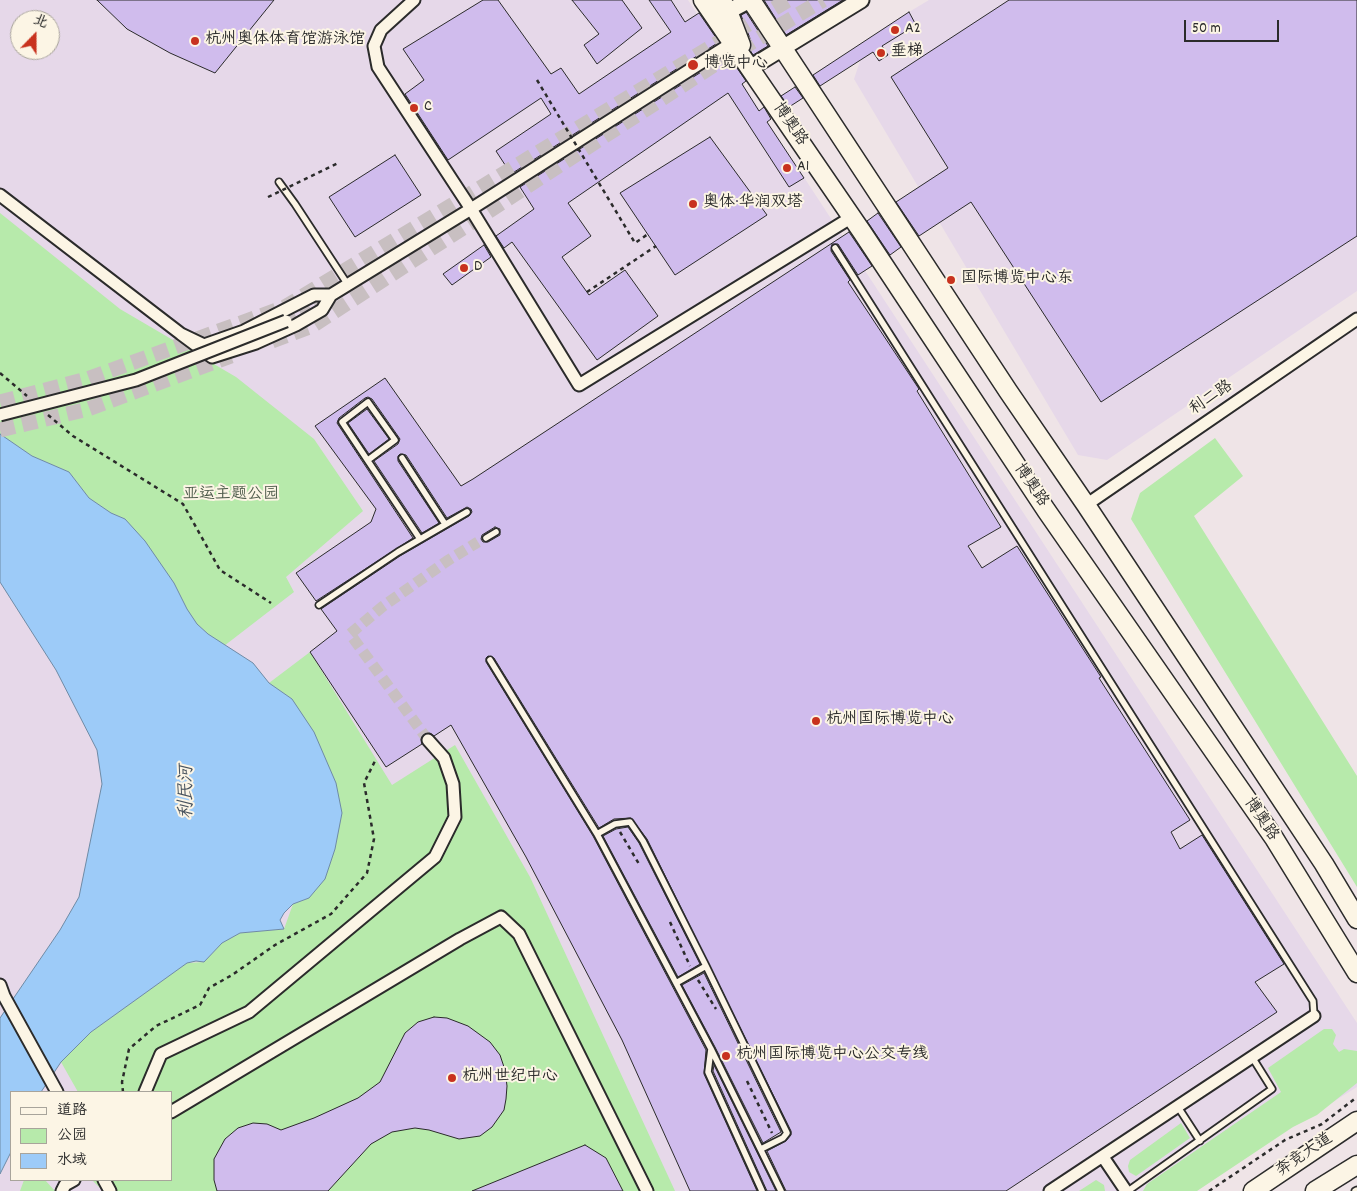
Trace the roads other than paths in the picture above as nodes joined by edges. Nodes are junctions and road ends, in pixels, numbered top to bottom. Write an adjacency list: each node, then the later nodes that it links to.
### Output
1 (414, 0): 11 (street)
2 (703, 0): 5 (main road, 博奥路)
3 (750, 0): 5 (main road); 7 (main road, 博奥路)
4 (861, 0): 7 (main road)
5 (721, 10): 6 (main road, 博奥路); 8 (main road)
6 (732, 44): 8 (main road, 博奥路); 11 (street)
7 (782, 48): 8 (main road); 22 (main road, 博奥路)
8 (750, 68): 12 (main road, 博奥路)
9 (279, 182): 14 (lane)
10 (0, 195): 18 (street)
11 (471, 209): 12 (street); 14 (street)
12 (852, 217): 34 (main road, 博奥路)
13 (835, 248): 37 (lane)
14 (348, 285): 15 (street)
15 (331, 295): 18 (street); 18 (street)
16 (286, 321): 19 (street, bridge)
17 (1356, 322): 22 (street, 利二路)
18 (181, 334)
19 (0, 415)
20 (402, 458): 24 (lane)
21 (368, 460): 21 (lane); 27 (lane)
22 (1086, 505): 32 (main road, 博奥路)
23 (467, 512): 24 (lane)
24 (445, 524): 27 (lane)
25 (496, 532): 26 (lane)
26 (486, 538)
27 (420, 539): 28 (lane)
28 (319, 605)
29 (490, 660): 31 (lane)
30 (428, 740): 41 (street)
31 (597, 834): 33 (lane); 35 (lane)
32 (1357, 918)
33 (706, 966): 35 (lane); 46 (lane)
34 (1357, 973)
35 (676, 983): 38 (lane)
36 (0, 984): 40 (street)
37 (1314, 1016): 39 (street)
38 (711, 1049): 46 (lane); 52 (lane)
39 (1252, 1057): 42 (street); 45 (lane)
40 (56, 1091)
41 (145, 1091)
42 (1178, 1107): 45 (lane); 47 (street)
43 (172, 1111): 51 (street)
44 (1357, 1121): 56 (main road, 奔竞大道)
45 (1200, 1141): 55 (lane)
46 (761, 1150): 53 (lane)
47 (1103, 1157): 54 (street); 55 (street)
48 (1357, 1165): 57 (main road)
49 (72, 1181): 50 (street)
50 (62, 1191)
51 (647, 1191)
52 (762, 1191)
53 (781, 1191)
54 (1050, 1191)
55 (1127, 1191)
56 (1253, 1191)
57 (1316, 1191)

